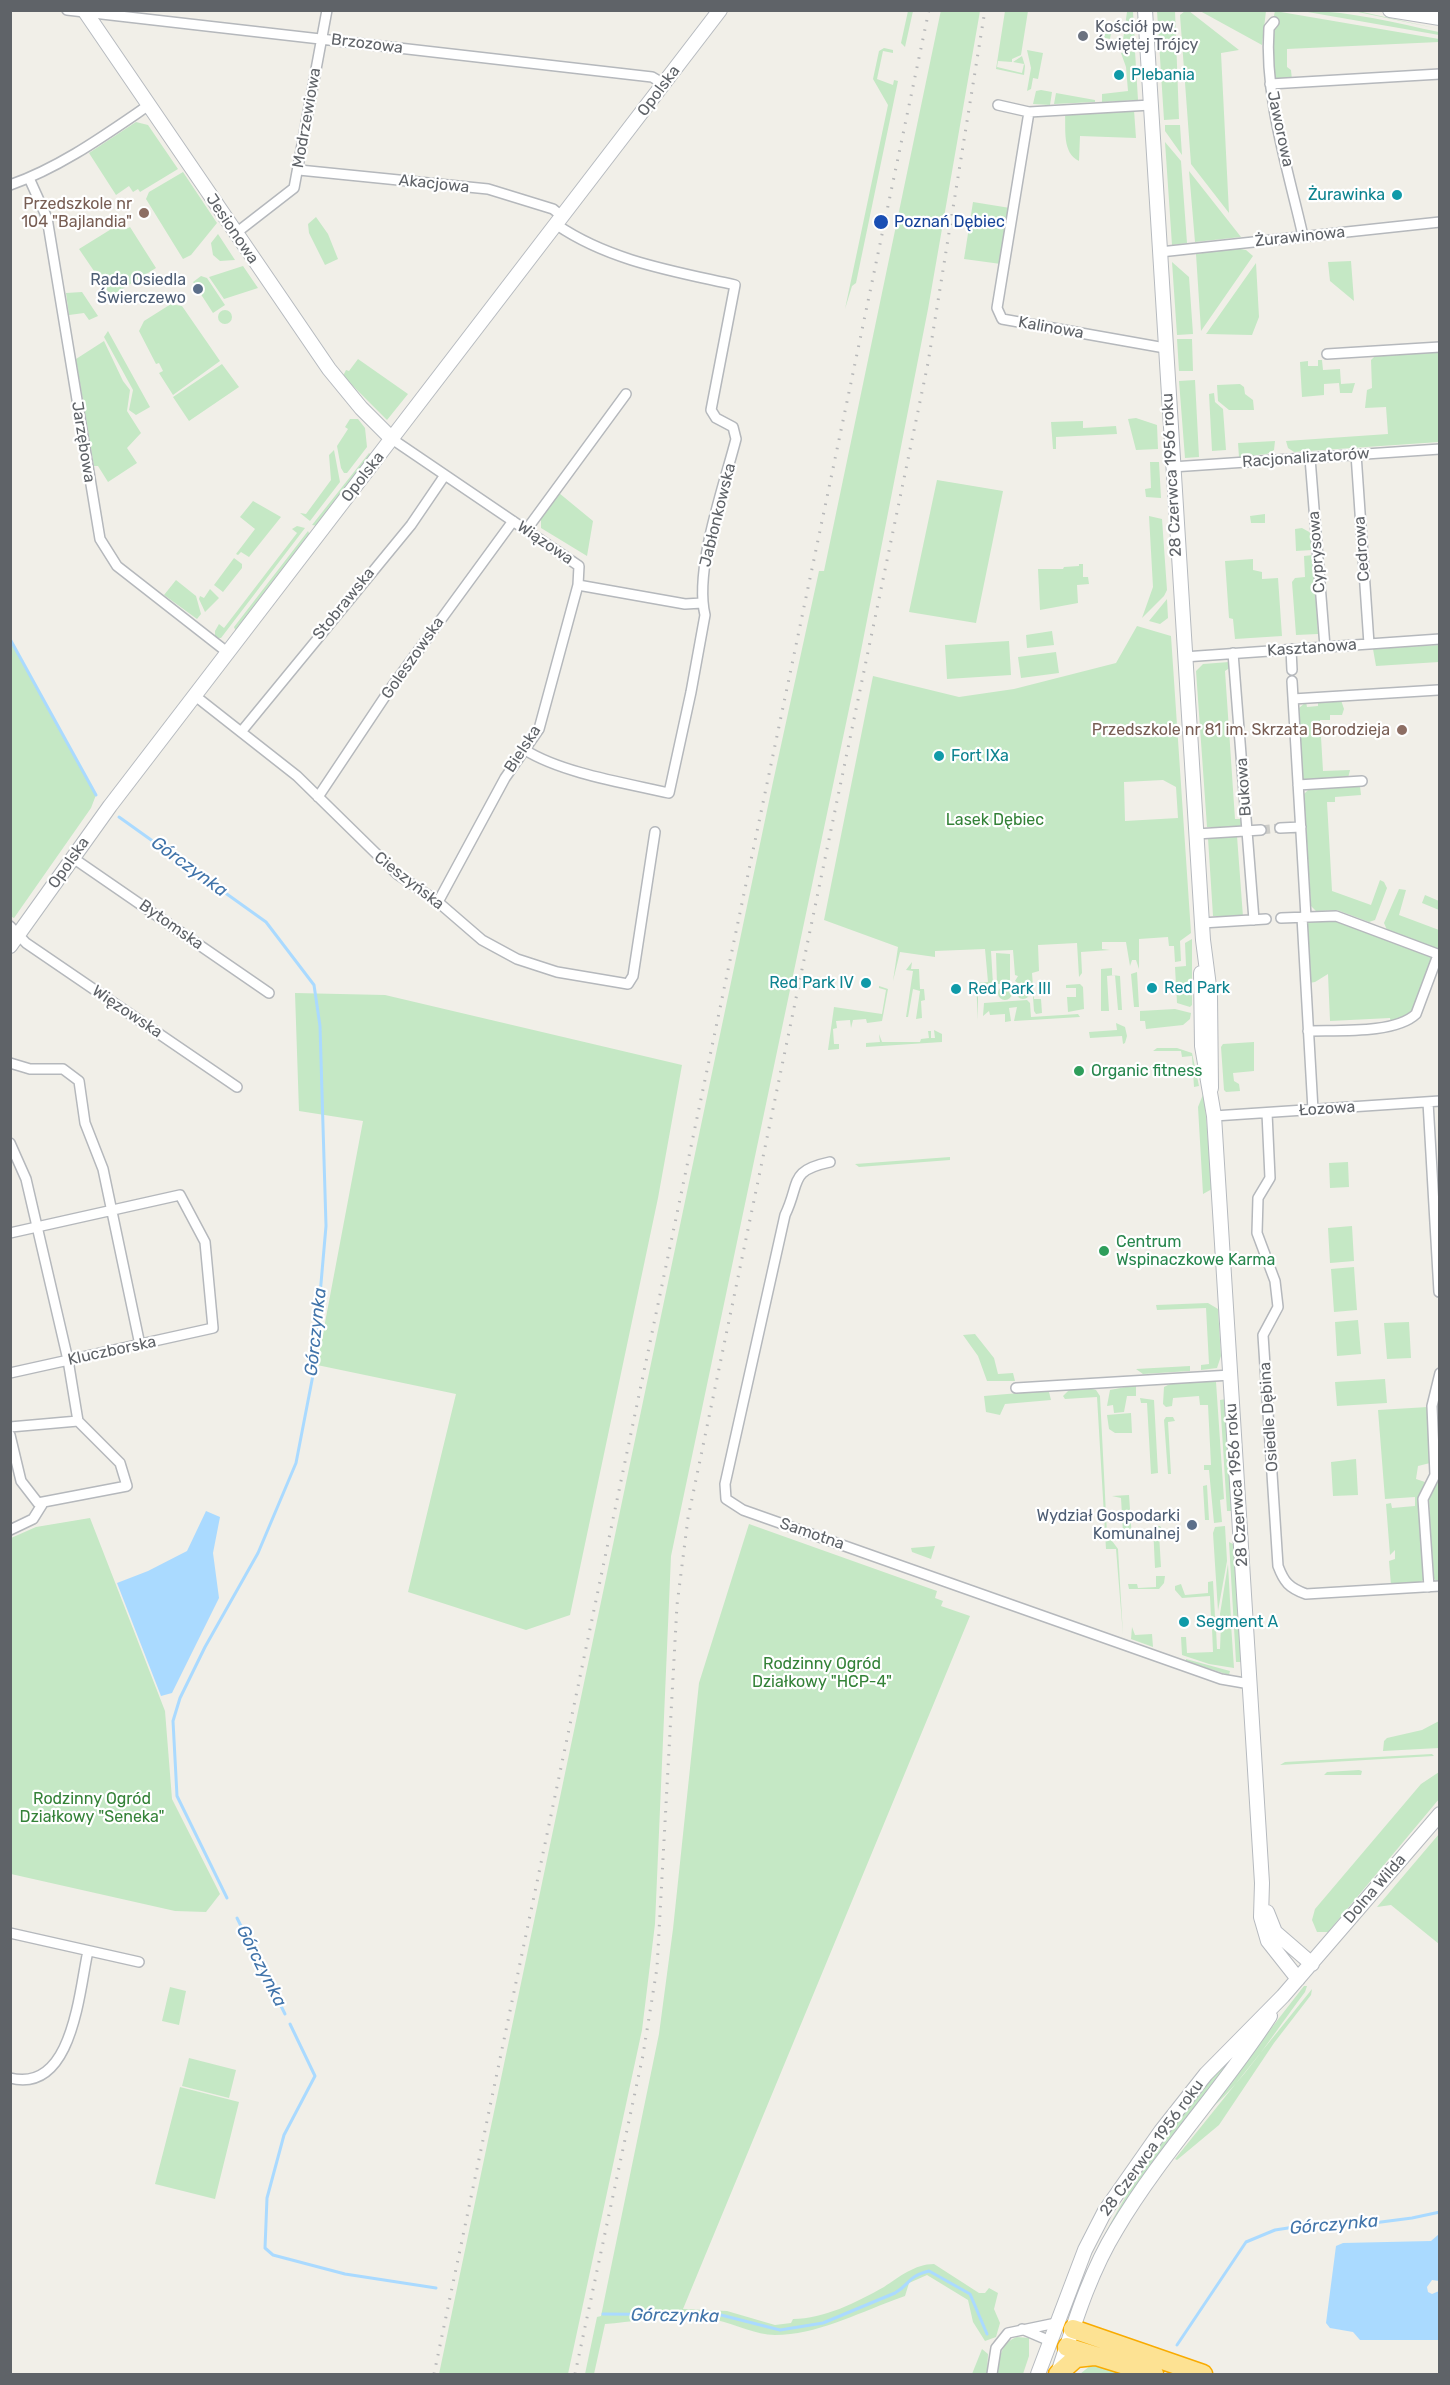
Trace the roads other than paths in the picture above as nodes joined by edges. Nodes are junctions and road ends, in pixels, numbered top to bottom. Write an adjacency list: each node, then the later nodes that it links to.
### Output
1 (67, 10): 6 (street, Brzozowa)
2 (327, 10): 9 (street, Modrzewiowa)
3 (720, 10): 11 (street, Opolska)
4 (1146, 10): 15 (street, 28 Czerwca 1956 roku)
5 (1390, 10): 7 (street)
6 (85, 12): 9 (street, Brzozowa); 13 (street, Jesionowa)
7 (1440, 18)
8 (1274, 22): 12 (street, Jaworowa)
9 (321, 39): 11 (street, Brzozowa); 17 (street, Modrzewiowa)
10 (1440, 74): 12 (street)
11 (664, 84): 20 (street, Opolska)
12 (1270, 84): 23 (street, Jaworowa)
13 (149, 105): 18 (street); 22 (street, Jesionowa)
14 (998, 105): 16 (street)
15 (1150, 105): 16 (street); 24 (street, 28 Czerwca 1956 roku)
16 (1029, 112): 27 (street, Kalinowa)
17 (299, 170): 20 (street, Akacjowa); 22 (street, Modrzewiowa)
18 (29, 178): 19 (street); 44 (street, Jarzębowa)
19 (10, 185)
20 (560, 221): 25 (street, Akacjowa); 30 (street, Opolska)
21 (1440, 222): 23 (street, Żurawinowa)
22 (236, 233): 30 (street, Jesionowa)
23 (1303, 236): 24 (street, Żurawinowa)
24 (1160, 252): 27 (street, 28 Czerwca 1956 roku)
25 (735, 285): 39 (street, Jabłonkowska)
26 (1440, 347): 28 (street)
27 (1165, 348): 34 (street, 28 Czerwca 1956 roku)
28 (1327, 354)
29 (626, 394): 37 (street)
30 (392, 438): 35 (street, Wiązowa); 44 (street, Opolska)
31 (1440, 448): 32 (street, Racjonalizatorów)
32 (1356, 454): 33 (street, Racjonalizatorów); 41 (street, Cedrowa)
33 (1310, 458): 34 (street, Racjonalizatorów); 42 (street, Cyprysowa)
34 (1172, 467): 46 (street, 28 Czerwca 1956 roku)
35 (445, 475): 36 (street, Wiązowa); 52 (street, Stobrawska)
36 (513, 521): 37 (street, Wiązowa); 56 (street, Goleszowska)
37 (526, 529): 38 (street, Wiązowa)
38 (578, 585): 39 (street, Wiązowa); 53 (street, Bielska)
39 (702, 603): 53 (street, Jabłonkowska)
40 (1440, 639): 41 (street, Kasztanowa)
41 (1369, 644): 42 (street, Kasztanowa)
42 (1325, 647): 43 (street, Kasztanowa)
43 (1290, 649): 45 (street, Kasztanowa); 47 (street)
44 (227, 652): 50 (street, Opolska)
45 (1233, 653): 46 (street, Kasztanowa); 59 (street, Bukowa)
46 (1184, 657): 62 (street, 28 Czerwca 1956 roku)
47 (1292, 670)
48 (1292, 681): 51 (street)
49 (1438, 690): 51 (street)
50 (194, 695): 52 (street, Cieszyńska); 63 (street, Opolska)
51 (1293, 699): 55 (street)
52 (241, 732): 56 (street, Cieszyńska)
53 (525, 750): 64 (street, Bielska)
54 (1362, 781): 55 (street)
55 (1298, 785): 57 (street)
56 (318, 797): 64 (street, Cieszyńska)
57 (1301, 827): 58 (street); 65 (street)
58 (1281, 828)
59 (1247, 830): 60 (street); 62 (street); 68 (street, Bukowa)
60 (1261, 830)
61 (655, 832): 64 (street, Cieszyńska)
62 (1196, 834): 69 (street, 28 Czerwca 1956 roku)
63 (73, 858): 70 (street, Opolska); 72 (street, Bytomska)
64 (438, 902)
65 (1304, 917): 66 (street); 71 (street); 73 (street)
66 (1281, 918)
67 (1266, 919): 68 (street)
68 (1254, 920): 69 (street)
69 (1202, 923): 80 (street, 28 Czerwca 1956 roku)
70 (13, 936): 75 (street, Więzowska)
71 (1439, 955): 73 (street)
72 (269, 993)
73 (1308, 1031): 78 (street)
74 (10, 1063): 83 (street)
75 (237, 1088)
76 (1440, 1101): 77 (street, Łozowa)
77 (1428, 1102): 78 (street, Łozowa); 86 (street)
78 (1312, 1110): 79 (street, Łozowa)
79 (1267, 1113): 80 (street, Łozowa); 99 (street, Osiedle Dębina)
80 (1214, 1116): 91 (street, 28 Czerwca 1956 roku)
81 (10, 1143): 84 (street)
82 (830, 1162): 100 (street, Samotna)
83 (113, 1209): 84 (street); 87 (street); 87 (street, Kluczborska)
84 (36, 1227): 85 (street); 88 (street)
85 (10, 1233)
86 (1439, 1292)
87 (140, 1345): 88 (street, Kluczborska)
88 (68, 1360): 89 (street, Kluczborska); 93 (street)
89 (10, 1373)
90 (1440, 1373): 99 (street)
91 (1231, 1375): 92 (street); 100 (street, 28 Czerwca 1956 roku)
92 (1016, 1388)
93 (78, 1421): 94 (street); 96 (street)
94 (10, 1427)
95 (10, 1435): 96 (street)
96 (43, 1503): 97 (street)
97 (10, 1530)
98 (1440, 1586): 99 (street, Osiedle Dębina)
99 (1429, 1587)
100 (1250, 1684): 102 (street, 28 Czerwca 1956 roku)
101 (1440, 1814): 106 (street, Dolna Wilda)
102 (1262, 1883): 106 (street, 28 Czerwca 1956 roku); 107 (street, 28 Czerwca 1956 roku)
103 (10, 1933): 104 (street)
104 (88, 1951): 105 (street); 108 (street)
105 (139, 1962)
106 (1312, 1964): 107 (street, 28 Czerwca 1956 roku)
107 (1298, 1979): 109 (street, 28 Czerwca 1956 roku)
108 (10, 2078)
109 (1064, 2326): 110 (street); 112 (street, 28 Czerwca 1956 roku); 116 (highway)
110 (1022, 2329): 112 (street); 113 (street)
111 (1094, 2356): 112 (highway); 112 (highway); 115 (highway)
112 (1057, 2358): 114 (street, 28 Czerwca 1956 roku)
113 (993, 2374)
114 (1038, 2374)
115 (1154, 2374)
116 (1203, 2374)

